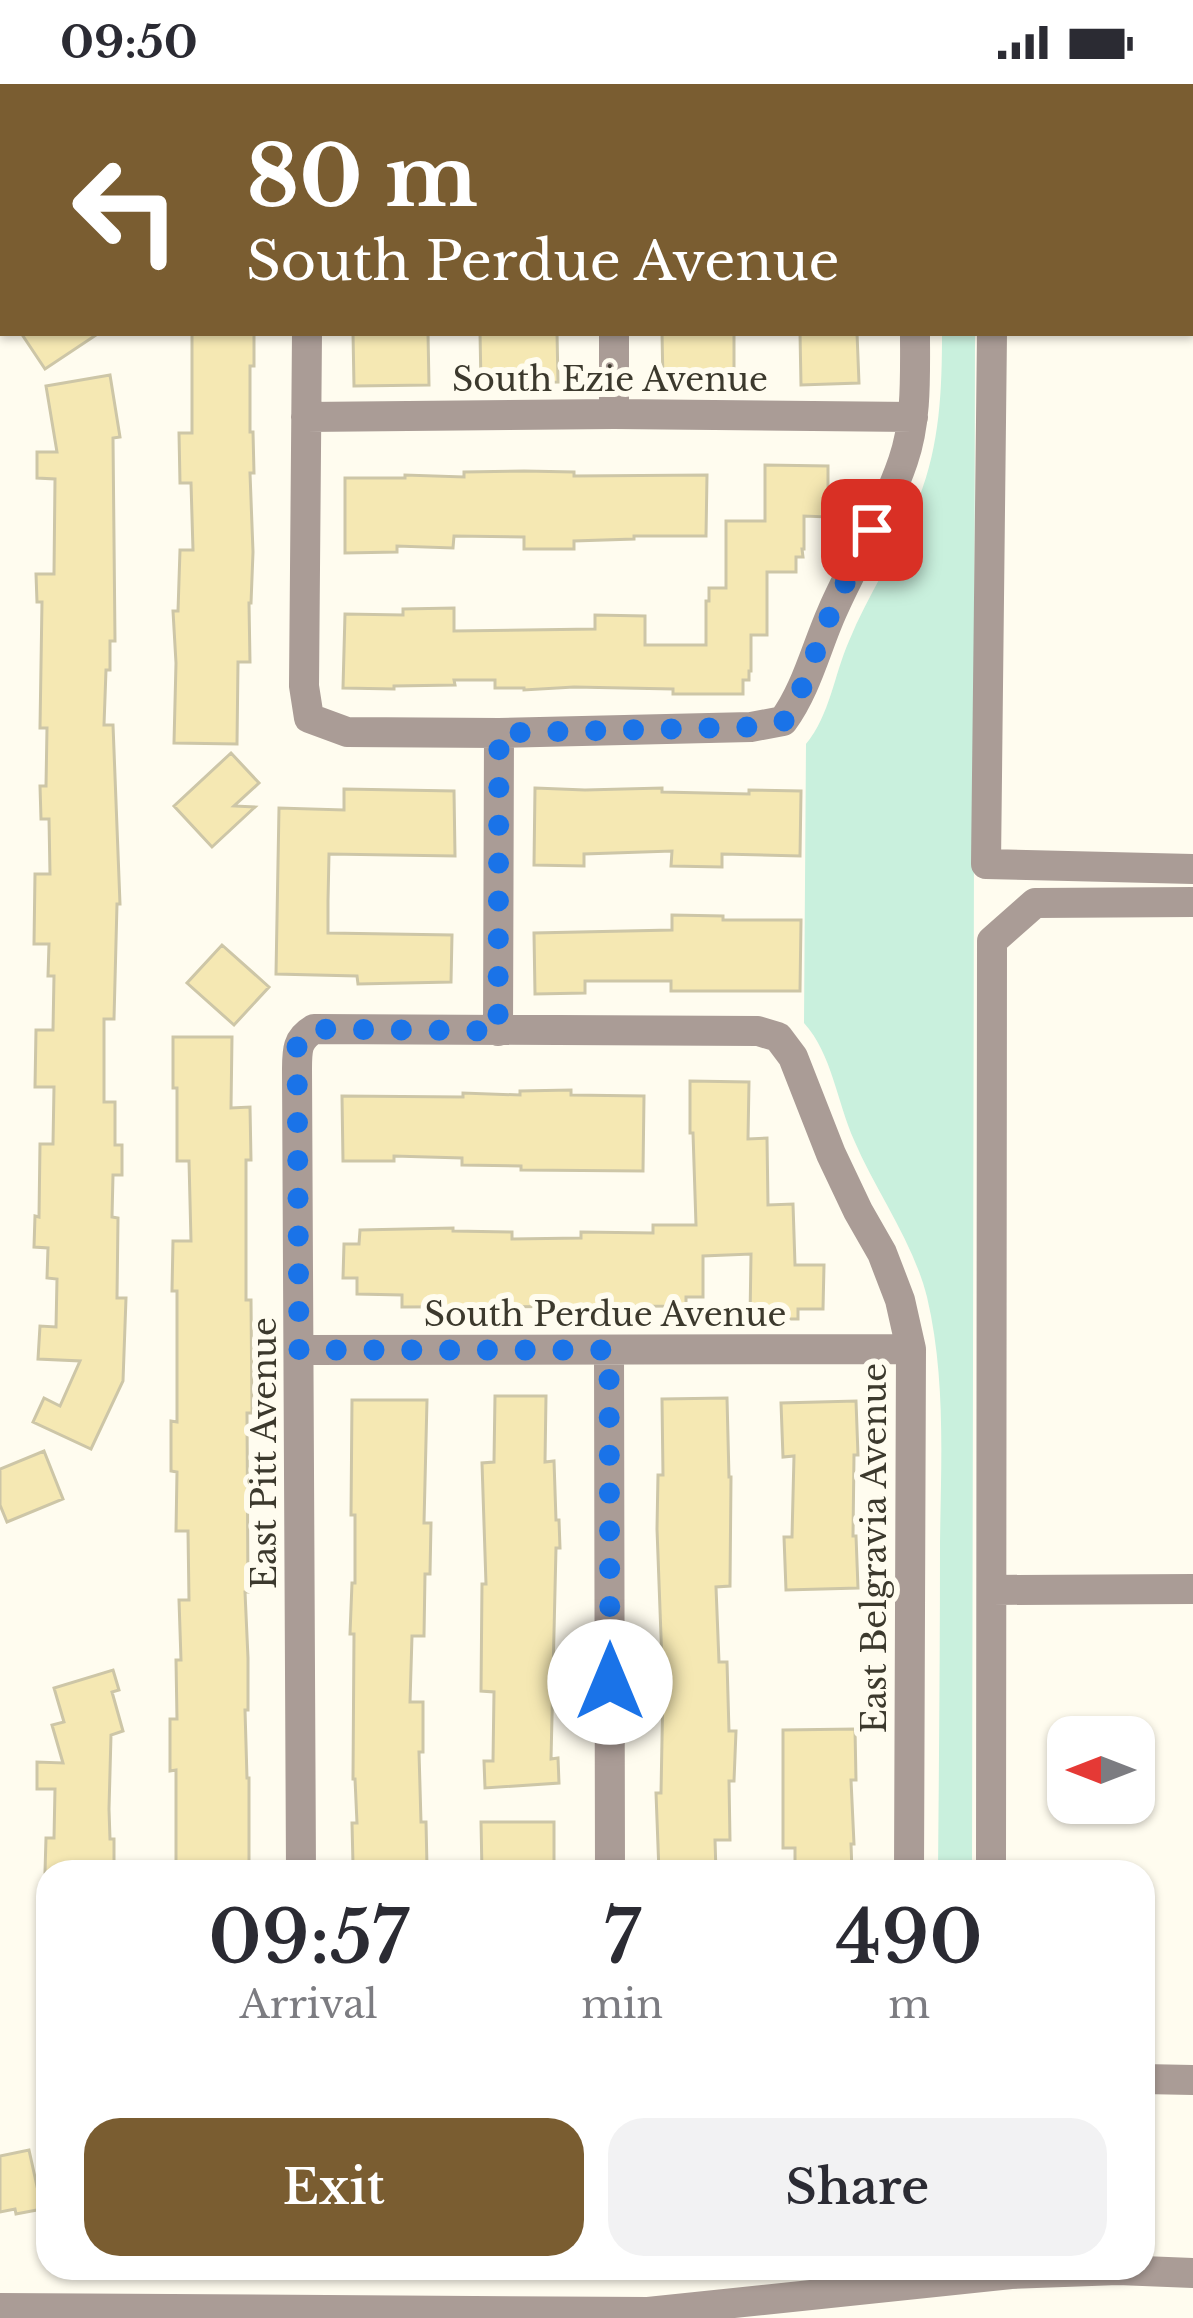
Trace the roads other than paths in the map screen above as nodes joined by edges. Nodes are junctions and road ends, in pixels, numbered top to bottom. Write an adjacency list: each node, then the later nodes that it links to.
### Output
1 (308, 336): 6 (street)
2 (614, 336): 5 (street)
3 (915, 336): 7 (street)
4 (992, 336): 9 (street)
5 (614, 414): 6 (street, South Ezie Avenue); 7 (street, South Ezie Avenue)
6 (306, 416): 8 (street)
7 (913, 416): 8 (street)
8 (499, 733): 11 (street)
9 (1193, 869)
10 (1193, 902): 16 (street)
11 (498, 1031): 12 (street, East Belgravia Avenue); 13 (street, East Pitt Avenue)
12 (911, 1349): 14 (street, South Perdue Avenue); 19 (street, East Belgravia Avenue)
13 (299, 1350): 14 (street, South Perdue Avenue); 17 (street, East Pitt Avenue)
14 (609, 1350): 18 (street)
15 (1193, 1588): 16 (street)
16 (992, 1590): 20 (street)
17 (301, 1860)
18 (610, 1860)
19 (909, 1860)
20 (991, 1860)
21 (1155, 2079): 22 (street)
22 (1193, 2080)
23 (1155, 2272): 24 (street)
24 (1193, 2273)
25 (887, 2280): 28 (street)
26 (0, 2308): 27 (street)
27 (146, 2314): 28 (street)
28 (648, 2315)

